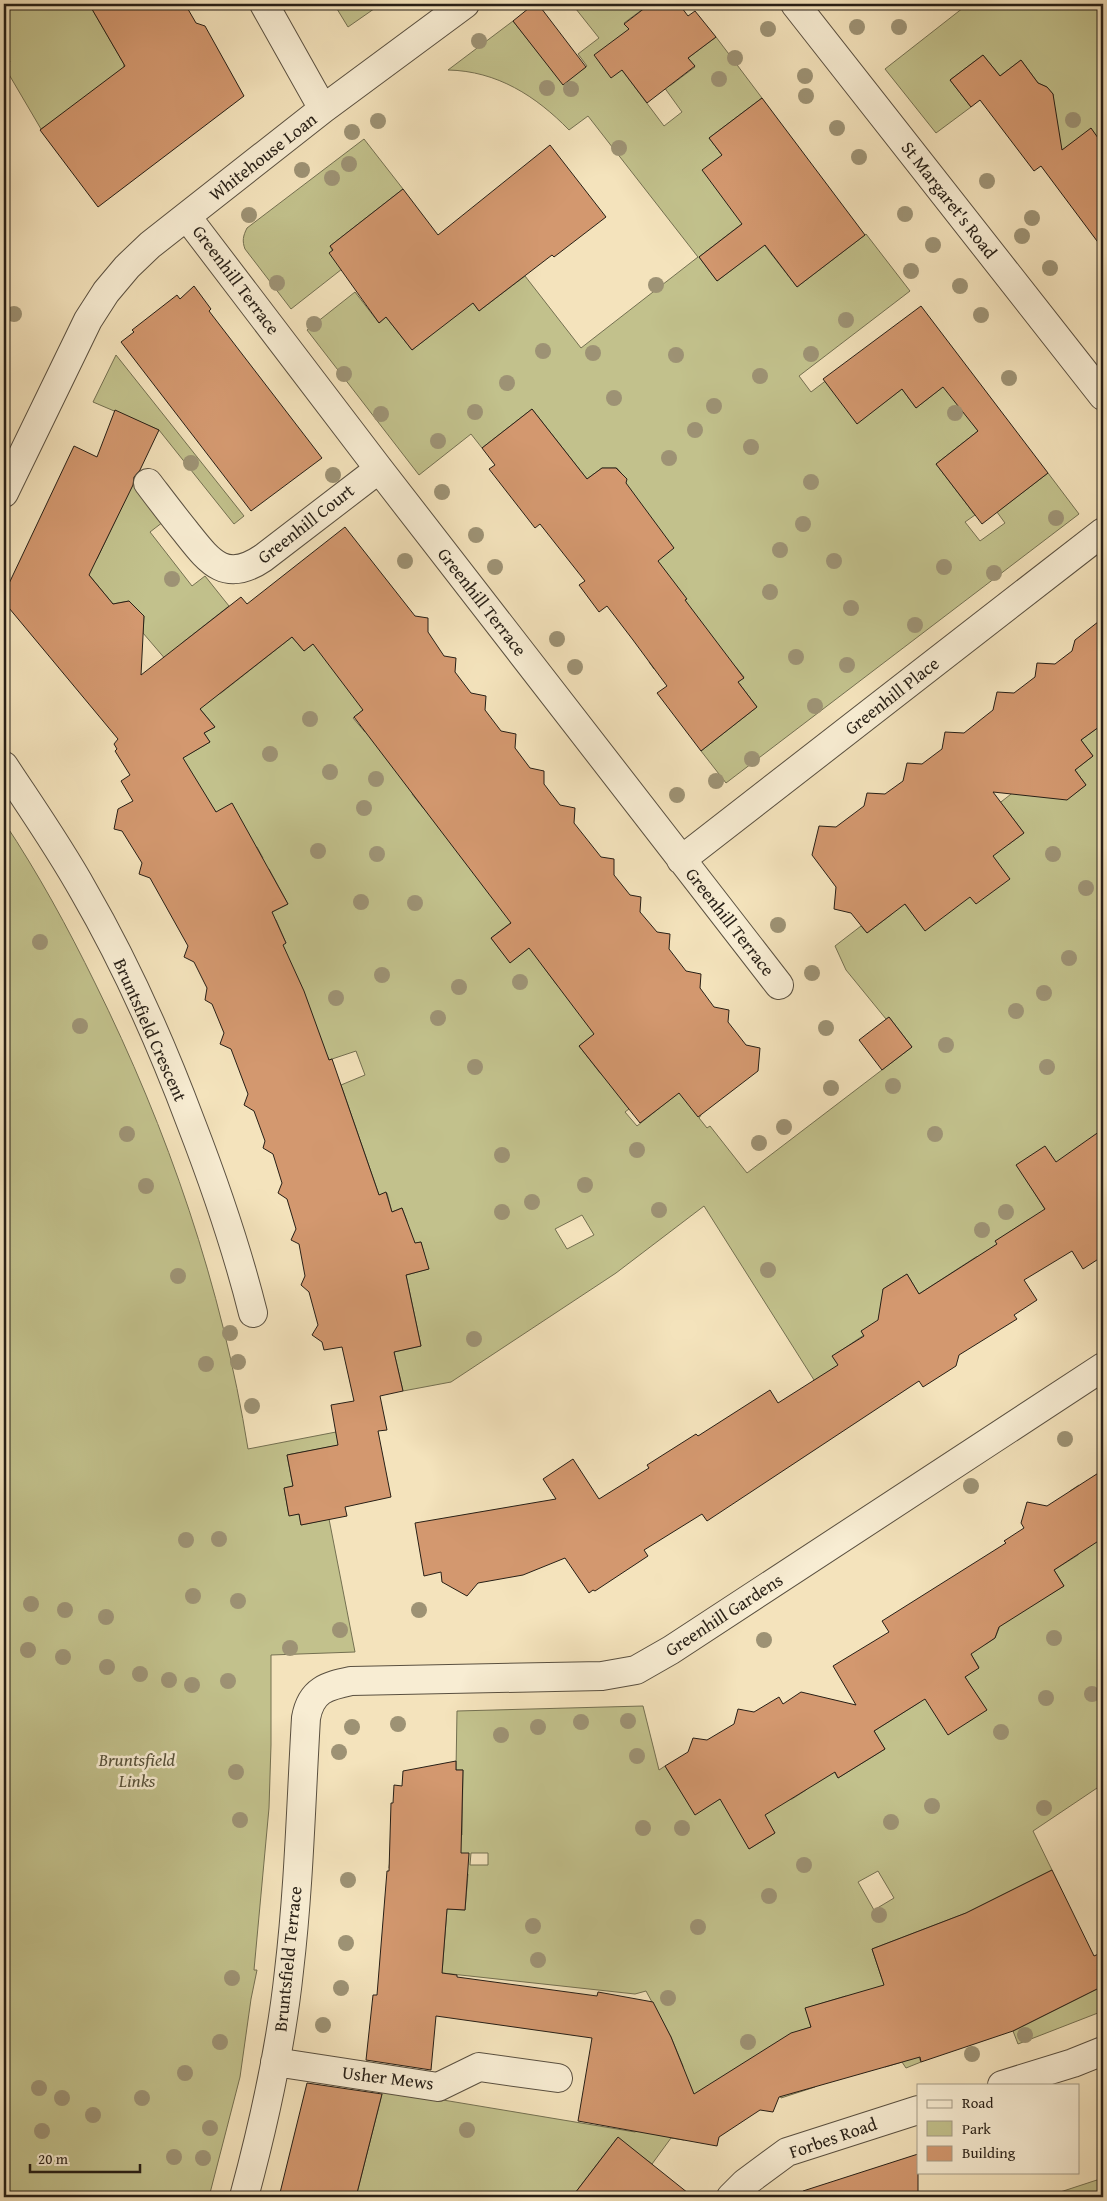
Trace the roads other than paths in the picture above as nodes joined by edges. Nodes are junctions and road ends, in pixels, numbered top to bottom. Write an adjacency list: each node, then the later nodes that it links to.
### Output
1 (264, 4): 4 (street)
2 (465, 4): 4 (street, Whitehouse Loan)
3 (795, 4): 6 (street, St Margaret's Road)
4 (324, 109): 5 (street, Whitehouse Loan)
5 (187, 217): 7 (street, Greenhill Terrace); 9 (street, Whitehouse Loan)
6 (1103, 396)
7 (379, 469): 8 (street, Greenhill Court); 12 (street, Greenhill Terrace)
8 (148, 483)
9 (4, 494)
10 (1103, 532): 12 (street, Greenhill Place)
11 (4, 766): 14 (street, Bruntsfield Crescent)
12 (681, 860): 13 (street, Greenhill Terrace)
13 (779, 986)
14 (253, 1313)
15 (1103, 1367): 16 (street, Greenhill Gardens)
16 (306, 1718): 18 (street, Bruntsfield Terrace)
17 (1103, 2051): 20 (street)
18 (275, 2062): 19 (street, Usher Mews); 22 (street, Bruntsfield Terrace)
19 (558, 2078)
20 (1005, 2084)
21 (917, 2110): 23 (street, Forbes Road)
22 (244, 2197)
23 (731, 2197)

